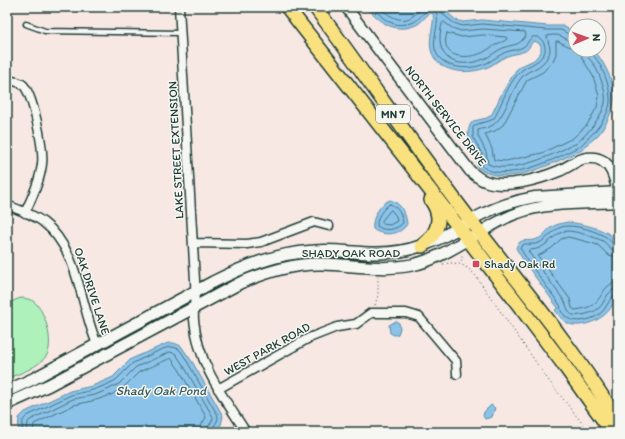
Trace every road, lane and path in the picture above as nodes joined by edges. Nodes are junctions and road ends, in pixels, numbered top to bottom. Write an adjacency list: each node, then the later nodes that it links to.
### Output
1 (179, 7): 6 (street, LAKE STREET EXTENSION)
2 (287, 7): 8 (highway, MN 7)
3 (315, 7): 12 (highway, MN 7)
4 (346, 7): 9 (street, NORTH SERVICE DRIVE)
5 (26, 24): 6 (lane)
6 (181, 33): 17 (street, LAKE STREET EXTENSION)
7 (7, 80): 11 (street)
8 (361, 100): 14 (highway, MN 7); 18 (highway)
9 (618, 197): 12 (street, SHADY OAK ROAD); 15 (street, SHADY OAK ROAD)
10 (7, 205): 11 (street, OAK DRIVE LANE)
11 (25, 213): 25 (street, OAK DRIVE LANE)
12 (470, 220): 14 (main road, SHADY OAK ROAD); 15 (highway, MN 7)
13 (329, 226): 17 (street)
14 (459, 228): 16 (highway, MN 7); 18 (main road, SHADY OAK ROAD)
15 (480, 232): 16 (street, SHADY OAK ROAD); 30 (highway, MN 7)
16 (467, 240): 23 (main road, SHADY OAK ROAD); 32 (highway, MN 7)
17 (193, 243): 22 (street, LAKE STREET EXTENSION)
18 (422, 246): 22 (main road, SHADY OAK ROAD)
19 (461, 255): 20 (path)
20 (458, 263)
21 (378, 276): 24 (path)
22 (196, 292): 23 (street, LAKE STREET EXTENSION); 25 (main road, SHADY OAK ROAD)
23 (194, 307): 27 (street, LAKE STREET EXTENSION); 29 (main road, SHADY OAK ROAD)
24 (371, 313): 26 (street); 27 (street, WEST PARK ROAD)
25 (97, 344): 28 (main road, SHADY OAK ROAD)
26 (457, 374)
27 (218, 389): 31 (street, LAKE STREET EXTENSION)
28 (7, 391)
29 (7, 404)
30 (618, 421)
31 (246, 432)
32 (612, 432)

